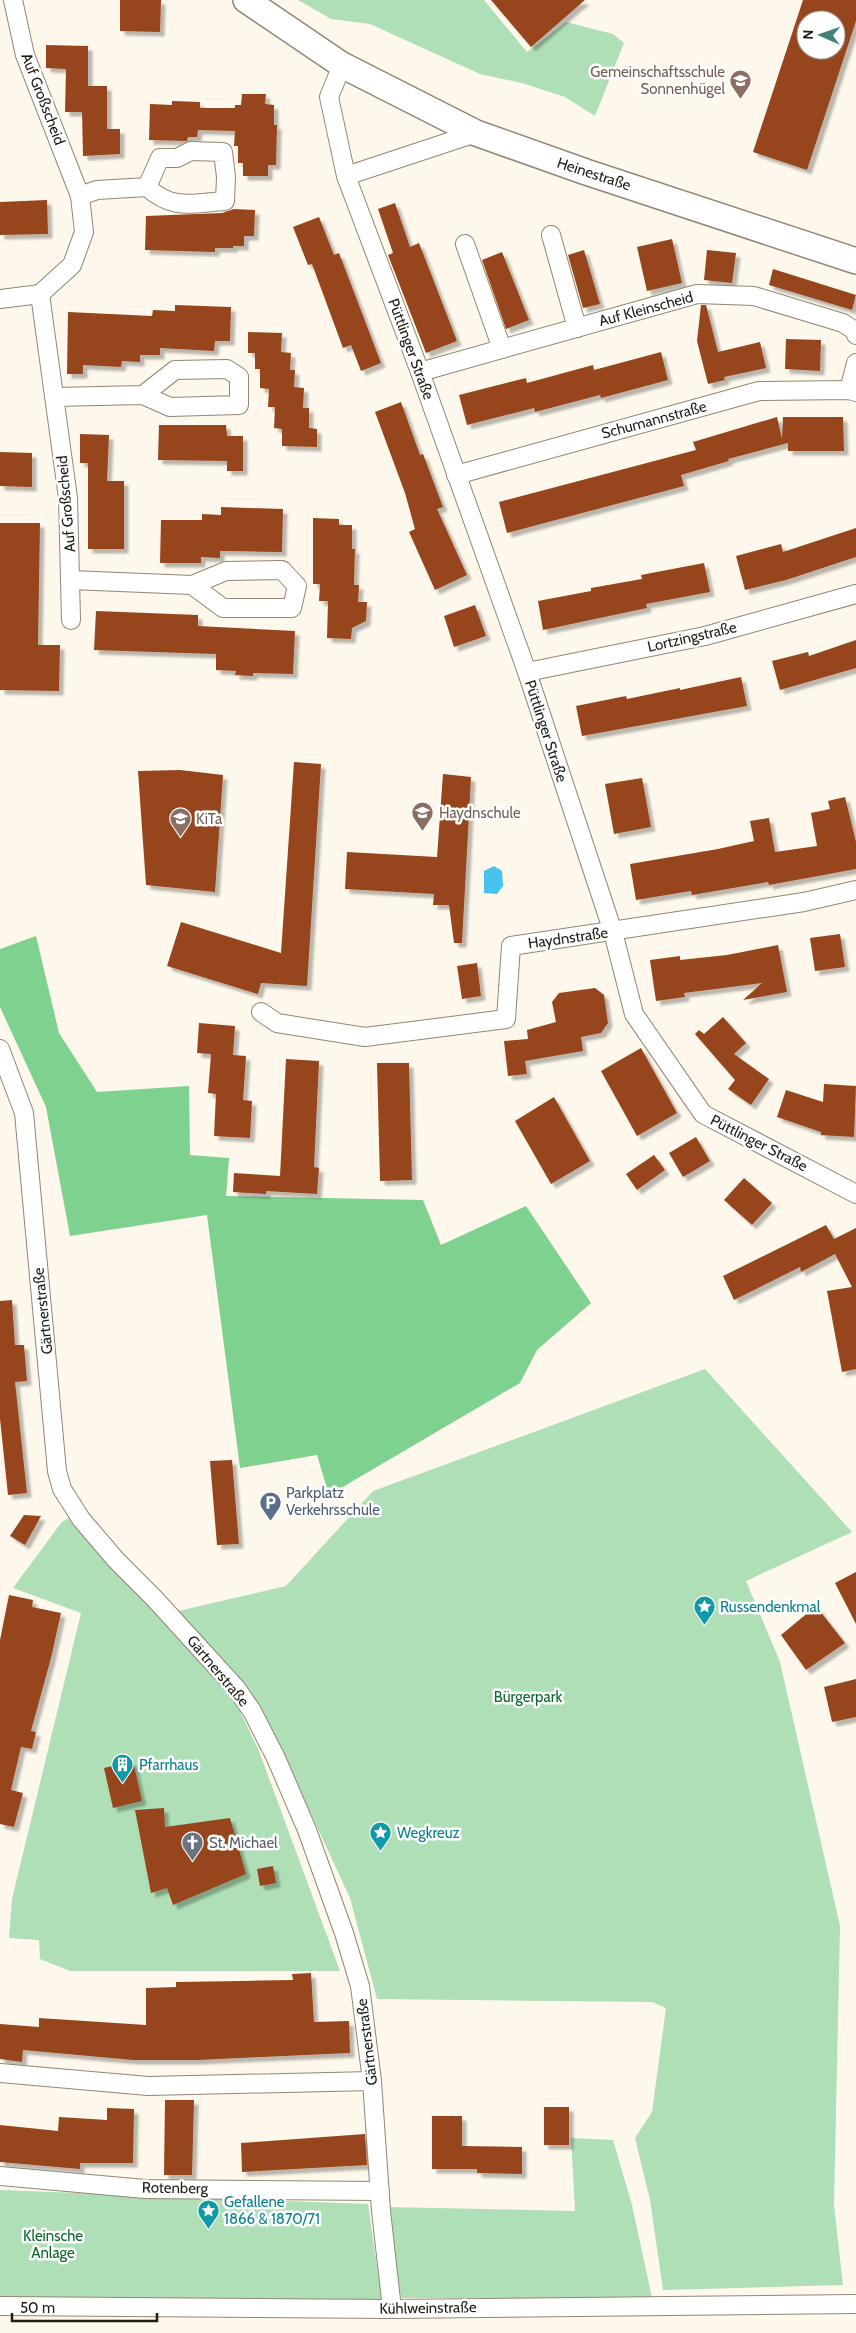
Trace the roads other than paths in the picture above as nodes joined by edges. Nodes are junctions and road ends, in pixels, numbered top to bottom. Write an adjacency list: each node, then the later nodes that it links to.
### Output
1 (13, 0): 7 (street, Auf Großscheid)
2 (246, 0): 3 (main road)
3 (342, 65): 4 (main road, Heinestraße); 5 (street, Püttlinger Straße)
4 (476, 133): 5 (street); 10 (main road, Heinestraße)
5 (346, 176): 17 (street, Püttlinger Straße)
6 (147, 187): 6 (street); 7 (street)
7 (80, 196): 11 (street, Auf Großscheid)
8 (552, 235): 13 (street)
9 (465, 244): 15 (street)
10 (856, 261)
11 (40, 294): 12 (street); 20 (street, Auf Großscheid)
12 (0, 299)
13 (577, 328): 14 (street, Auf Kleinscheid); 15 (street, Auf Kleinscheid)
14 (856, 335)
15 (502, 349): 17 (street, Auf Kleinscheid)
16 (856, 362): 18 (street)
17 (420, 372): 21 (street, Püttlinger Straße)
18 (853, 391): 21 (street, Schumannstraße)
19 (143, 395): 19 (street); 20 (street)
20 (55, 397): 22 (street, Auf Großscheid)
21 (456, 475): 26 (street, Püttlinger Straße)
22 (71, 580): 23 (street); 25 (street, Auf Großscheid)
23 (192, 585): 23 (street)
24 (856, 594): 26 (street, Lortzingstraße)
25 (71, 620)
26 (526, 672): 28 (street, Püttlinger Straße)
27 (856, 890): 28 (street, Haydnstraße)
28 (613, 932): 29 (street, Haydnstraße); 31 (street, Püttlinger Straße)
29 (261, 1012)
30 (2, 1058): 33 (street, Gärtnerstraße)
31 (856, 1194)
32 (0, 2073): 33 (street)
33 (372, 2081): 35 (street, Gärtnerstraße)
34 (0, 2176): 35 (street, Rotenberg)
35 (380, 2191): 38 (street, Gärtnerstraße)
36 (856, 2304): 38 (street, Kühlweinstraße)
37 (0, 2306): 38 (street, Kühlweinstraße)
38 (392, 2309)

